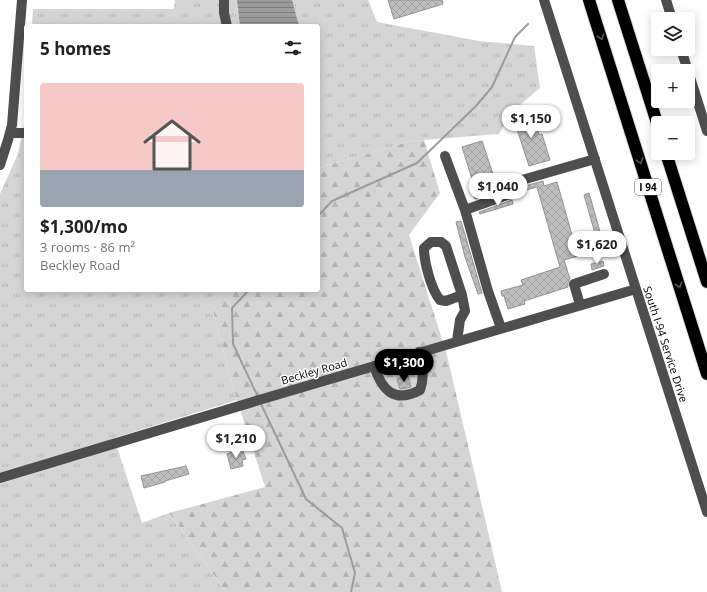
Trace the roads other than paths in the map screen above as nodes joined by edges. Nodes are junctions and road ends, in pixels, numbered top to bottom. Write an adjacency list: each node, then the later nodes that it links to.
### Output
1 (22, 0): 14 (street)
2 (224, 0): 9 (street)
3 (544, 0): 17 (street, South I-94 Service Drive)
4 (589, 0): 32 (highway, I 94, one-way to 32)
5 (618, 0): 12 (highway)
6 (627, 0): 11 (highway)
7 (666, 0): 8 (street)
8 (670, 12)
9 (227, 24)
10 (683, 56): 13 (street)
11 (651, 78)
12 (655, 116)
13 (707, 131)
14 (10, 133): 15 (street); 20 (street)
15 (24, 133)
16 (445, 156): 21 (street)
17 (595, 159): 21 (street); 25 (street, South I-94 Service Drive)
18 (668, 160): 24 (highway, I 94)
19 (677, 160): 22 (highway)
20 (0, 165)
21 (465, 210): 28 (street)
22 (707, 255)
23 (604, 274): 27 (street)
24 (707, 282)
25 (636, 289): 27 (street, Beckley Road); 34 (street, South I-94 Service Drive)
26 (462, 295): 26 (street); 29 (street)
27 (580, 305): 28 (street, Beckley Road)
28 (502, 328): 29 (street, Beckley Road)
29 (457, 341): 30 (street, Beckley Road)
30 (418, 352): 31 (street, Beckley Road); 31 (street)
31 (374, 366): 33 (street, Beckley Road)
32 (707, 374)
33 (0, 478)
34 (707, 512)

